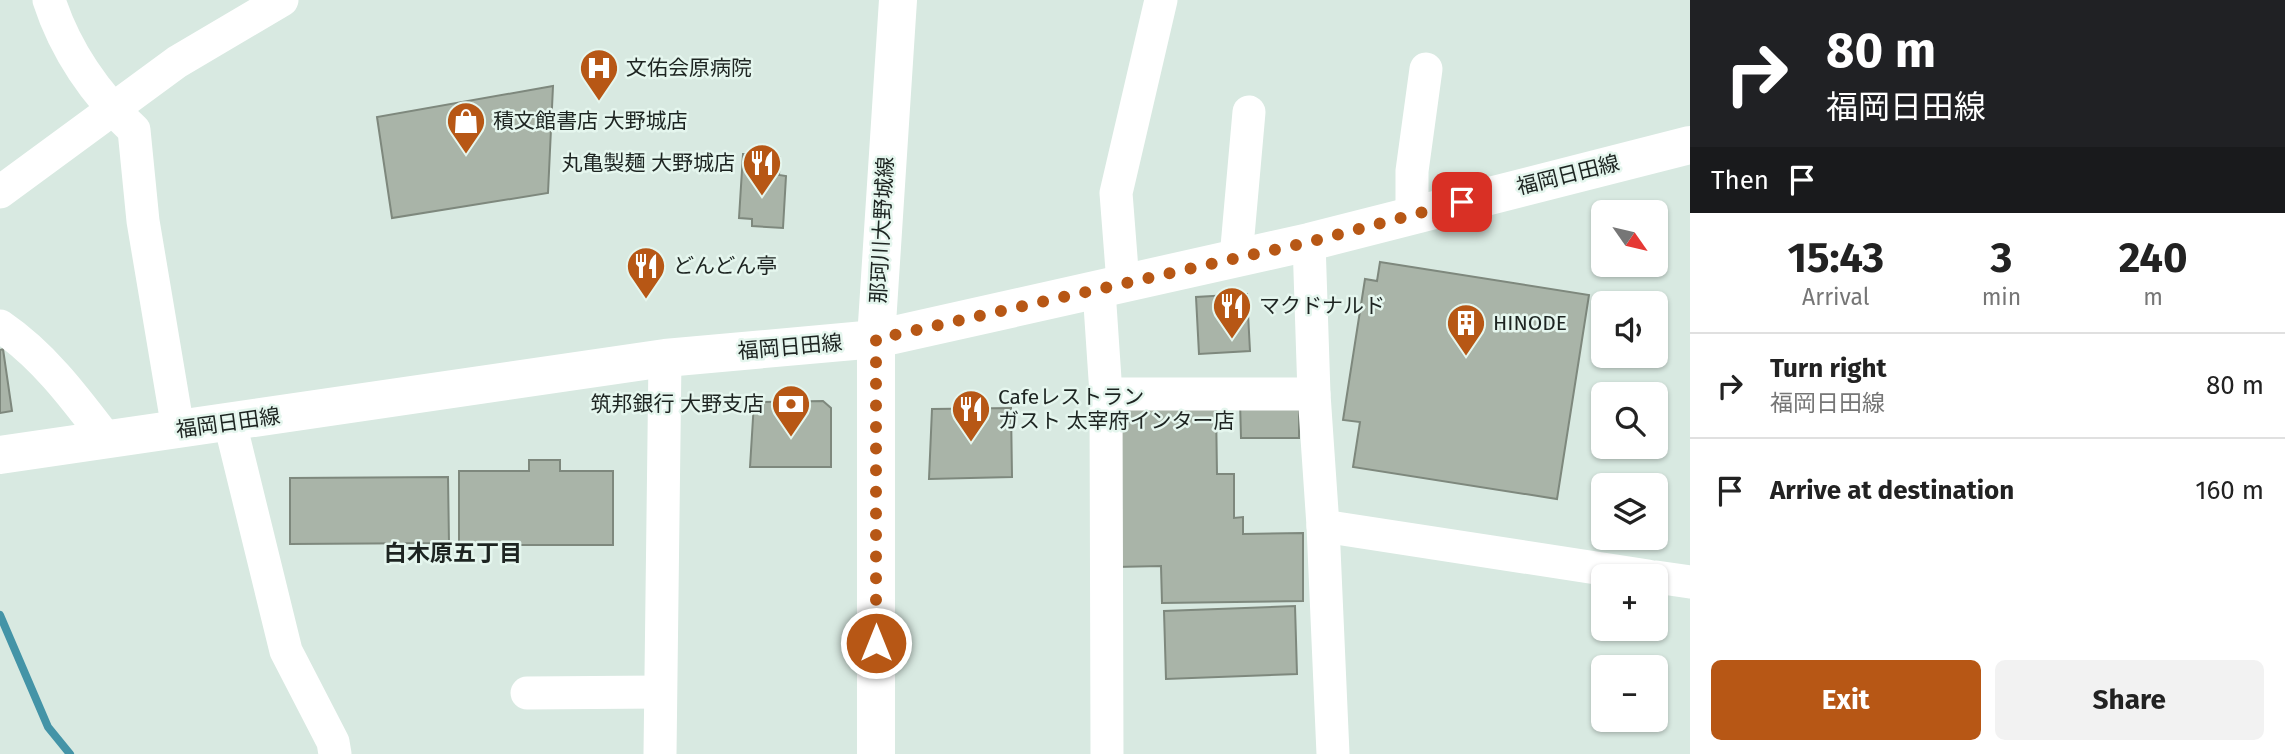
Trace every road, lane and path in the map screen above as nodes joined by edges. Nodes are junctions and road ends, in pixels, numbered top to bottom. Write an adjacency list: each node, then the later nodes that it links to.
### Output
1 (49, 0): 6 (street)
2 (898, 0): 15 (main road, 那珂川大野城線)
3 (1161, 0): 13 (street)
4 (278, 1): 6 (street)
5 (1426, 69): 10 (street)
6 (112, 110): 9 (street); 20 (street)
7 (1249, 112): 12 (street)
8 (1690, 145): 10 (main road, 福岡日田線)
9 (0, 192)
10 (1412, 214): 11 (main road, 福岡日田線)
11 (1309, 242): 12 (main road, 福岡日田線); 18 (street)
12 (1236, 258): 13 (main road, 福岡日田線)
13 (1111, 287): 15 (main road, 福岡日田線); 17 (street)
14 (0, 326): 21 (street)
15 (876, 339): 16 (main road, 福岡日田線); 31 (main road, 那珂川大野城線)
16 (665, 358): 19 (main road, 福岡日田線); 27 (street)
17 (1106, 394): 18 (street); 32 (street)
18 (1314, 394): 23 (street)
19 (230, 423): 20 (main road, 福岡日田線); 29 (street)
20 (178, 429): 21 (main road, 福岡日田線)
21 (107, 440): 22 (main road, 福岡日田線)
22 (0, 455)
23 (1323, 526): 24 (street); 33 (street)
24 (1591, 567)
25 (1668, 579): 26 (street)
26 (1690, 582)
27 (660, 692): 28 (street); 30 (street)
28 (527, 693)
29 (335, 754)
30 (660, 754)
31 (876, 754)
32 (1107, 754)
33 (1332, 754)

